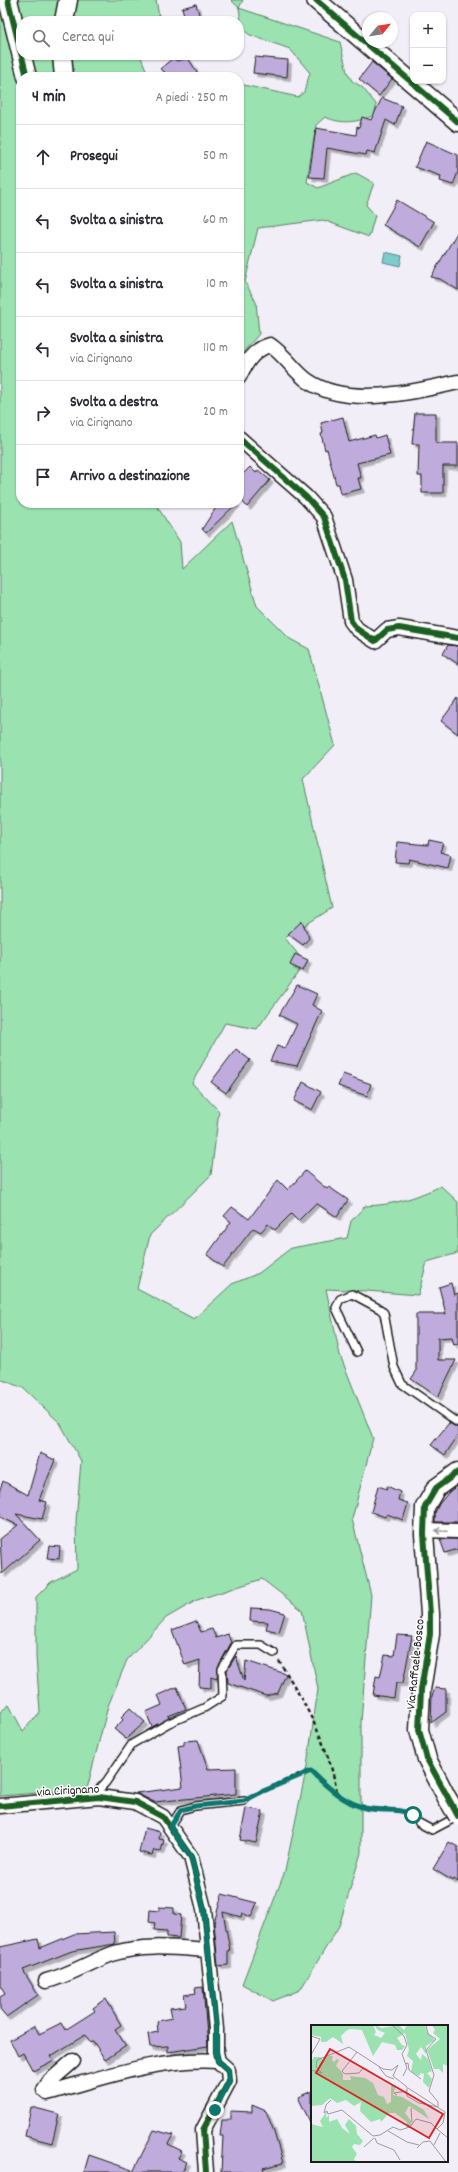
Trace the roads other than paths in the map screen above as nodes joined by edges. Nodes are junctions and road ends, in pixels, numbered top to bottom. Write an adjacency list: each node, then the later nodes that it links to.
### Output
1 (8, 0): 5 (street)
2 (68, 0): 4 (street)
3 (316, 0): 10 (street)
4 (65, 16)
5 (16, 31)
6 (24, 60): 8 (street)
7 (62, 60): 9 (street)
8 (27, 72)
9 (64, 72)
10 (458, 122)
11 (244, 369): 12 (street)
12 (458, 382)
13 (244, 442): 14 (street)
14 (458, 638)
15 (357, 1352): 16 (lane)
16 (458, 1423)
17 (458, 1472): 18 (street, Via Raffaele Bosco)
18 (424, 1530): 19 (street, one-way to 18); 25 (street, Via Raffaele Bosco, bridge)
19 (458, 1531)
20 (274, 1653): 21 (lane)
21 (92, 1797): 23 (street, via Cirignano); 27 (street, via Cirignano)
22 (244, 1801): 27 (lane)
23 (0, 1806)
24 (458, 1812): 26 (lane)
25 (458, 1816)
26 (419, 1823)
27 (170, 1827): 28 (street, via Cirignano)
28 (208, 1950): 29 (street); 31 (street, via Cirignano)
29 (46, 1981)
30 (73, 2061): 31 (street)
31 (218, 2061): 32 (street, via Cirignano)
32 (206, 2172)

